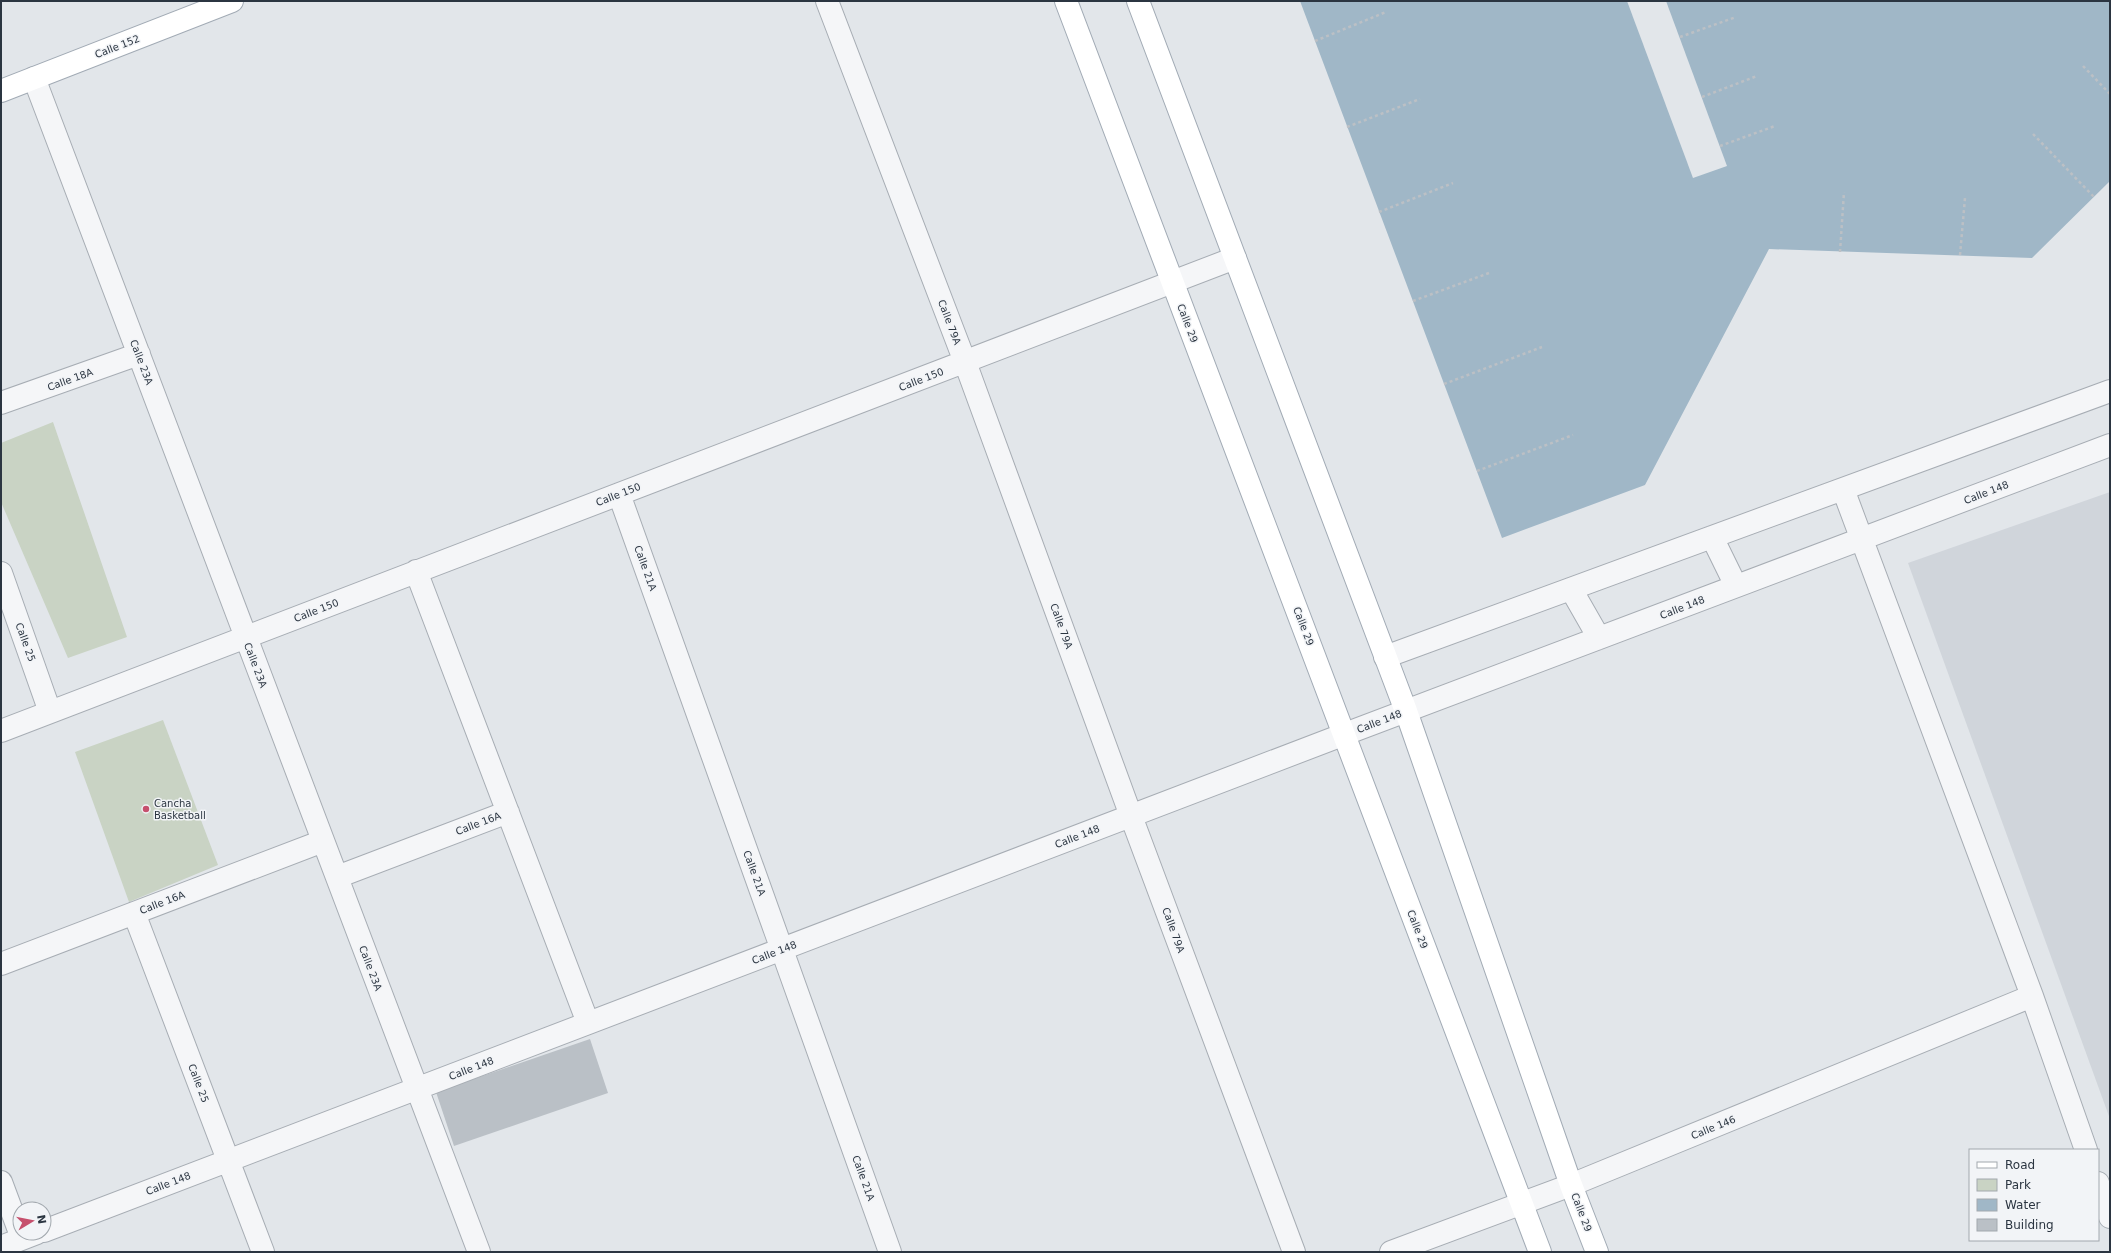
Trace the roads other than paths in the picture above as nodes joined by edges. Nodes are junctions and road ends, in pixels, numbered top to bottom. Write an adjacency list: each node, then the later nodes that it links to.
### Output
1 (232, 1): 5 (main road, Calle 152)
2 (827, 1): 10 (street, Calle 79A)
3 (1066, 1): 8 (main road, Calle 29)
4 (1138, 1): 7 (main road, Calle 29)
5 (34, 78): 6 (main road, Calle 152); 9 (street, Calle 23A)
6 (1, 91)
7 (1235, 258): 8 (street, Calle 150); 24 (main road, Calle 29)
8 (1172, 282): 10 (street, Calle 150); 28 (main road, Calle 29)
9 (139, 354): 12 (street, Calle 18A); 22 (street, Calle 23A)
10 (965, 362): 15 (street, Calle 150); 30 (street, Calle 79A)
11 (2110, 391): 14 (street)
12 (1, 403)
13 (2110, 445): 17 (street, Calle 148)
14 (1843, 489): 16 (street); 17 (street)
15 (619, 494): 18 (street, Calle 150); 34 (street, Calle 21A)
16 (1712, 537): 20 (street); 21 (street)
17 (1863, 540): 20 (street, Calle 148); 36 (street)
18 (416, 571): 22 (street, Calle 150); 29 (street)
19 (1, 573): 26 (street, Calle 25)
20 (1736, 586): 23 (street, Calle 148)
21 (1572, 589): 23 (street); 24 (street)
22 (245, 637): 26 (street, Calle 150); 31 (street, Calle 23A)
23 (1600, 638): 25 (street, Calle 148)
24 (1385, 657): 25 (main road, Calle 29)
25 (1406, 711): 28 (street, Calle 148); 42 (main road, Calle 29)
26 (50, 712): 27 (street, Calle 150)
27 (1, 731)
28 (1345, 734): 30 (street, Calle 148); 44 (main road, Calle 29)
29 (508, 812): 32 (street, Calle 16A); 37 (street)
30 (1131, 816): 34 (street, Calle 148); 53 (street, Calle 79A)
31 (323, 841): 32 (street, Calle 23A); 33 (street, Calle 16A)
32 (337, 877): 38 (street, Calle 23A)
33 (134, 913): 35 (street, Calle 16A); 40 (street, Calle 25)
34 (782, 949): 37 (street, Calle 148); 52 (street, Calle 21A)
35 (1, 964)
36 (2032, 996): 39 (street); 42 (street, Calle 146)
37 (588, 1023): 38 (street, Calle 148)
38 (417, 1088): 40 (street, Calle 148); 51 (street, Calle 23A)
39 (2086, 1149)
40 (228, 1160): 47 (street, Calle 148); 50 (street, Calle 25)
41 (1, 1182): 45 (street)
42 (1571, 1185): 44 (street, Calle 146); 56 (main road, Calle 29)
43 (2099, 1186): 46 (street)
44 (1521, 1204): 54 (street, Calle 146); 55 (main road, Calle 29)
45 (12, 1207)
46 (2110, 1217)
47 (52, 1228)
48 (18, 1241): 49 (street)
49 (1, 1247)
50 (263, 1252)
51 (479, 1252)
52 (890, 1252)
53 (1294, 1252)
54 (1391, 1252)
55 (1540, 1252)
56 (1597, 1252)

